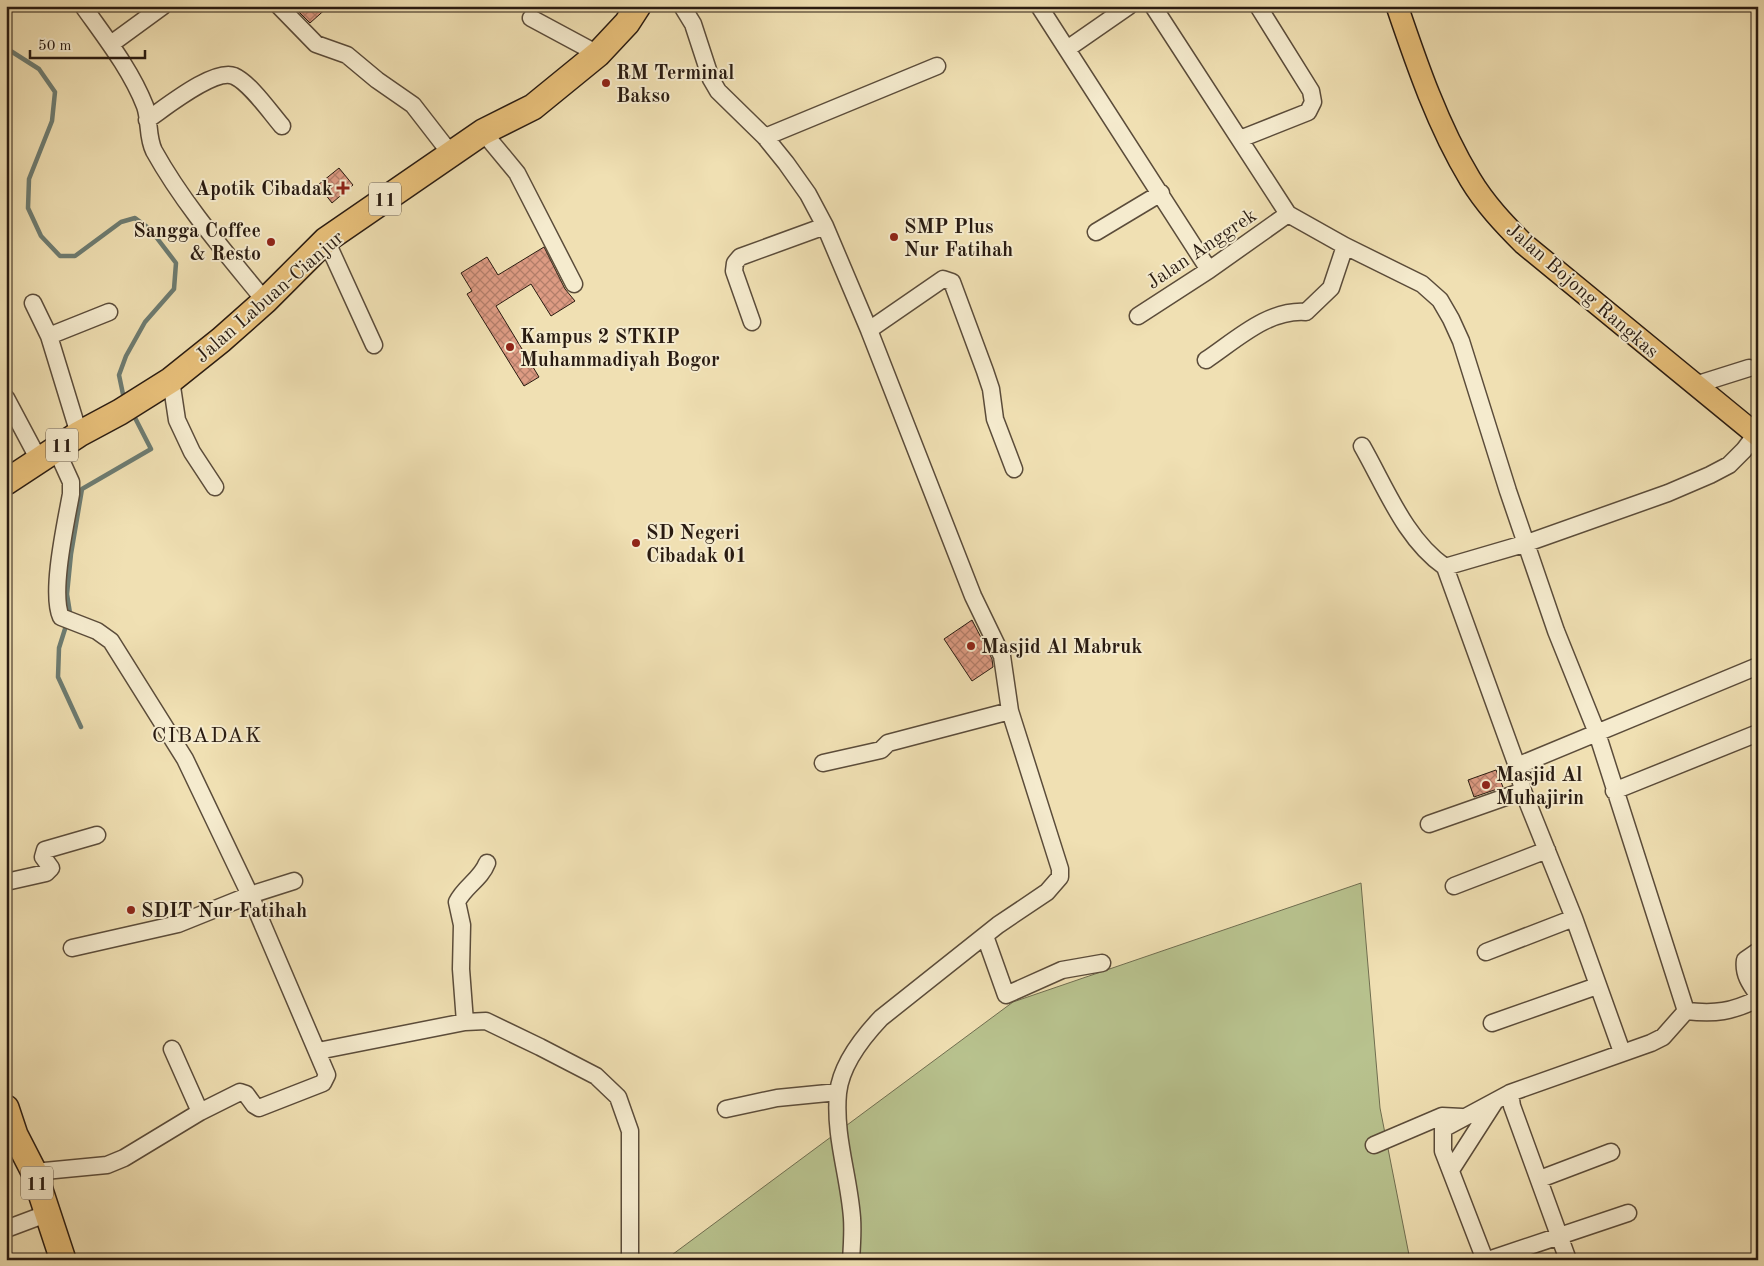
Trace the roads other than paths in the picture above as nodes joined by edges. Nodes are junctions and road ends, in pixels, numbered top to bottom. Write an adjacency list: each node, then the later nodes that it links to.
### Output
1 (83, 6): 12 (street)
2 (163, 6): 12 (street)
3 (279, 6): 21 (street)
4 (638, 6): 14 (highway, Jalan Labuan-Cianjur / 11)
5 (682, 6): 19 (street)
6 (1039, 6): 13 (street)
7 (1129, 6): 13 (street)
8 (1153, 6): 20 (street)
9 (1258, 6): 20 (street)
10 (1397, 6): 41 (main road, Jalan Bojong Rangkas)
11 (531, 18): 14 (street)
12 (111, 44): 16 (street)
13 (1067, 49): 22 (street)
14 (598, 54): 18 (highway, Jalan Labuan-Cianjur / 11)
15 (937, 66): 19 (street)
16 (147, 120): 17 (street); 30 (street)
17 (282, 126)
18 (483, 132): 21 (highway, Jalan Labuan-Cianjur / 11); 29 (street)
19 (765, 137): 24 (street)
20 (1240, 139): 23 (street)
21 (451, 154): 26 (highway, Jalan Labuan-Cianjur / 11)
22 (1161, 193): 25 (street); 28 (street)
23 (1288, 214): 27 (street); 28 (street, Jalan Anggrek)
24 (825, 226): 34 (street); 35 (street)
25 (1096, 232)
26 (326, 240): 30 (highway, Jalan Labuan-Cianjur / 11); 37 (street)
27 (1345, 246): 38 (street); 50 (street)
28 (1209, 270): 33 (street, Jalan Anggrek)
29 (574, 284)
30 (265, 301): 40 (highway, Jalan Labuan-Cianjur / 11)
31 (34, 303): 36 (street)
32 (109, 312): 36 (street)
33 (1138, 316)
34 (752, 322)
35 (869, 330): 47 (street); 53 (street)
36 (48, 336): 43 (street)
37 (374, 345)
38 (1206, 360)
39 (1749, 368): 41 (street)
40 (171, 380): 43 (highway, Jalan Labuan-Cianjur / 11); 49 (street)
41 (1695, 385): 44 (main road, Jalan Bojong Rangkas)
42 (6, 398): 46 (street)
43 (79, 434): 46 (highway, Jalan Labuan-Cianjur / 11)
44 (1757, 435): 50 (street)
45 (1362, 446): 51 (street)
46 (47, 454): 48 (highway, Jalan Labuan-Cianjur / 11); 67 (street)
47 (1014, 469)
48 (6, 482)
49 (215, 488)
50 (1527, 543): 51 (street); 54 (street)
51 (1446, 567): 57 (street)
52 (1758, 666): 54 (street)
53 (1010, 711): 56 (street); 69 (street)
54 (1597, 733): 57 (street); 59 (street)
55 (1758, 734): 59 (street)
56 (823, 763)
57 (1517, 766): 58 (street)
58 (1523, 791): 60 (street); 62 (street)
59 (1614, 791): 76 (street)
60 (1429, 824)
61 (97, 835): 65 (street)
62 (1547, 850): 66 (street); 68 (street)
63 (487, 863): 77 (street)
64 (294, 881): 67 (street)
65 (6, 882)
66 (1454, 886)
67 (250, 895): 70 (street); 80 (street)
68 (1574, 918): 72 (street); 74 (street)
69 (984, 936): 73 (street); 82 (street)
70 (72, 948)
71 (1758, 951): 75 (street)
72 (1486, 952)
73 (1102, 963)
74 (1597, 986): 78 (street); 81 (street)
75 (1758, 997): 76 (street)
76 (1686, 1011): 81 (street)
77 (465, 1022): 80 (street); 100 (street)
78 (1492, 1023)
79 (172, 1049): 87 (street)
80 (318, 1051): 87 (street)
81 (1622, 1052): 83 (street)
82 (838, 1092): 86 (street); 101 (street)
83 (1510, 1093): 84 (street); 94 (street)
84 (1495, 1101): 88 (street); 92 (street)
85 (6, 1108): 89 (highway, 11)
86 (726, 1109)
87 (200, 1112): 93 (street)
88 (1462, 1117): 90 (street); 92 (street)
89 (10, 1136): 93 (highway, 11)
90 (1374, 1145)
91 (1611, 1152): 94 (street)
92 (1451, 1170): 102 (street)
93 (34, 1172): 96 (highway, 11)
94 (1540, 1179): 98 (street)
95 (1628, 1213): 98 (street)
96 (46, 1214): 97 (street); 99 (highway, 11)
97 (6, 1228)
98 (1560, 1235): 102 (street); 103 (street)
99 (64, 1260)
100 (630, 1260)
101 (851, 1260)
102 (1487, 1260)
103 (1568, 1260)

